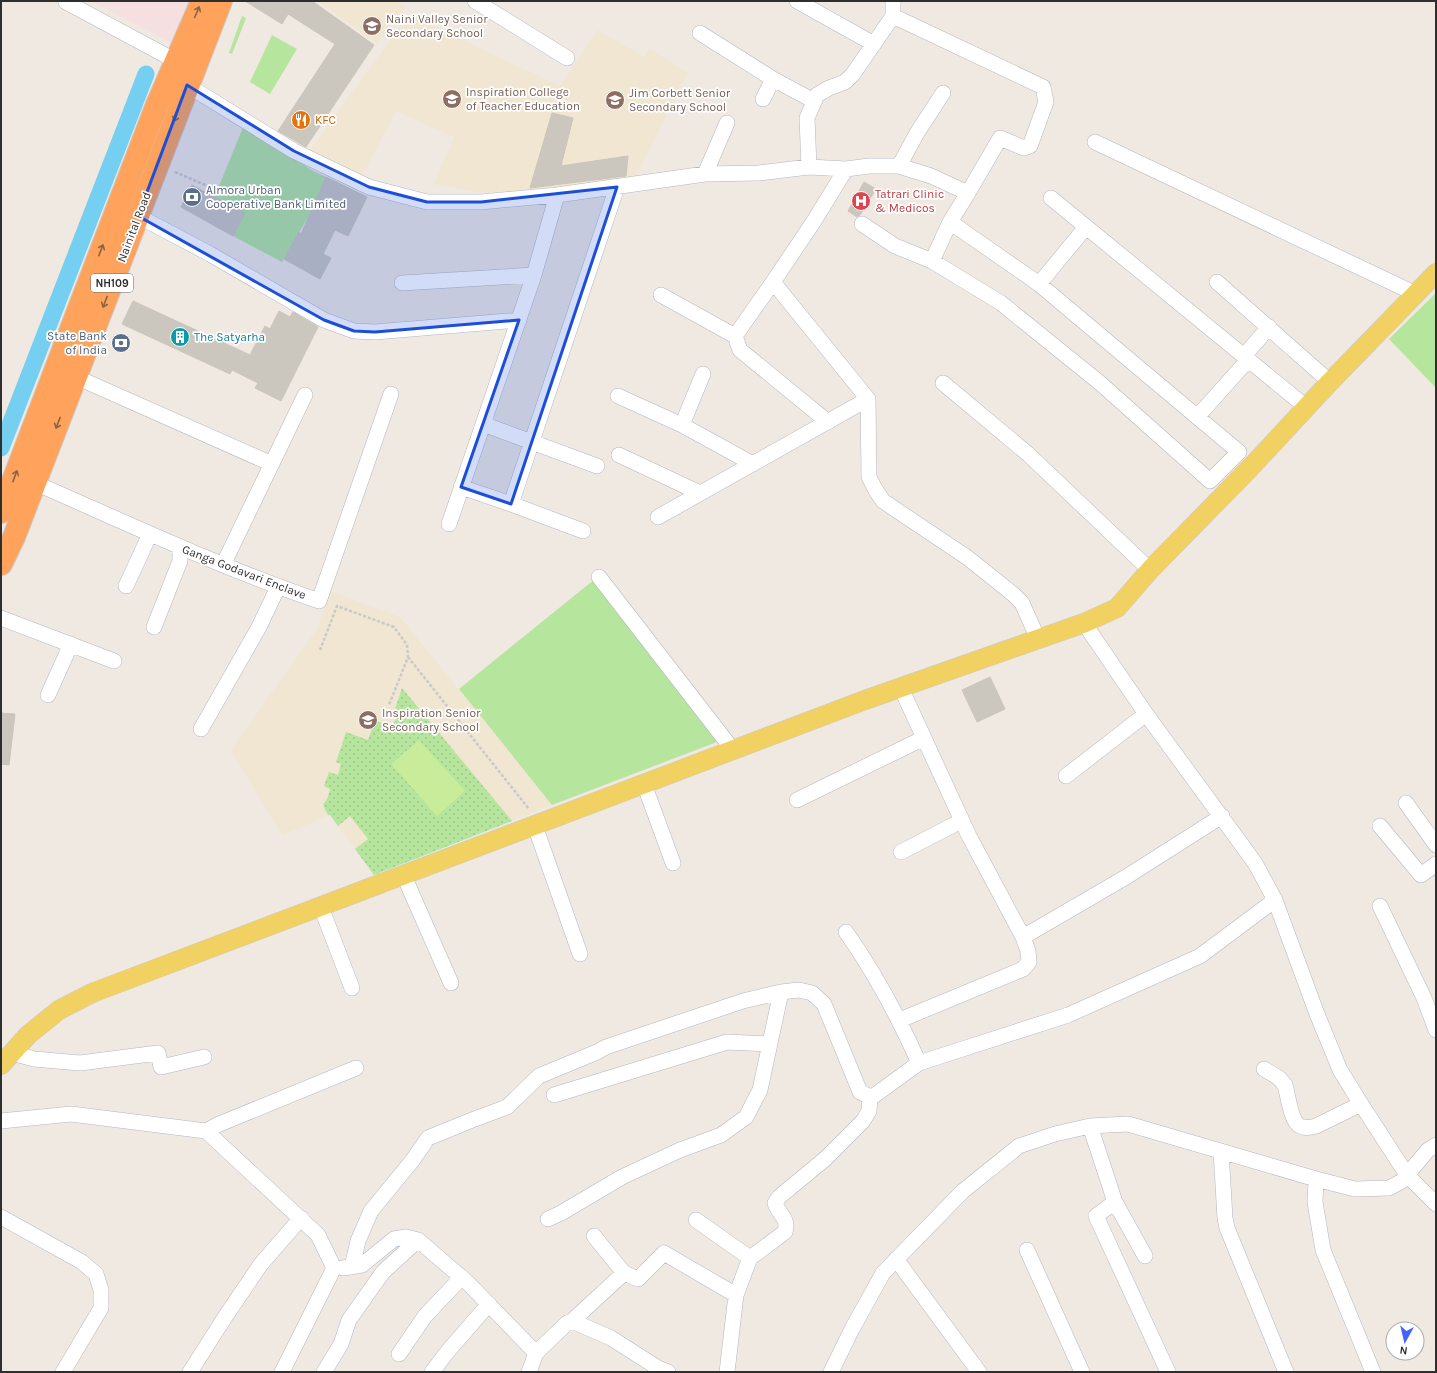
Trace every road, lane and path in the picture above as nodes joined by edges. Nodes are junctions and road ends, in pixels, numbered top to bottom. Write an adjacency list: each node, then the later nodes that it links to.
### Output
1 (202, 1): 8 (highway, Nainital Road / NH109, one-way to 1)
2 (221, 1): 8 (highway, Nainital Road / NH109)
3 (475, 1): 10 (street)
4 (797, 1): 9 (street)
5 (66, 2): 11 (street)
6 (893, 8): 9 (street); 25 (street)
7 (700, 33): 12 (street)
8 (194, 42): 11 (highway, Nainital Road / NH109)
9 (874, 44): 15 (street)
10 (568, 58)
11 (182, 73): 18 (highway, Nainital Road / NH109, one-way to 18); 26 (street); 67 (highway, Nainital Road / NH109, one-way to 11)
12 (773, 79): 14 (street); 15 (street)
13 (942, 93): 19 (street)
14 (763, 99)
15 (814, 101): 20 (street)
16 (728, 123): 22 (street)
17 (1095, 142): 39 (street)
18 (158, 165): 24 (path); 28 (highway, Nainital Road / NH109)
19 (899, 166): 21 (street); 25 (street)
20 (809, 167): 21 (street); 22 (street)
21 (846, 169): 35 (street)
22 (705, 174): 23 (street)
23 (617, 187): 26 (street); 58 (street)
24 (217, 190)
25 (968, 194): 29 (street)
26 (558, 195): 34 (street)
27 (1051, 198): 31 (street)
28 (138, 216): 41 (street); 46 (highway, Nainital Road / NH109, one-way to 46)
29 (950, 222): 32 (street); 38 (street)
30 (862, 224): 32 (street)
31 (1086, 227): 38 (street); 44 (street)
32 (932, 261): 54 (street)
33 (1436, 273): 39 (main road)
34 (534, 276): 37 (street); 41 (street)
35 (773, 282): 43 (street); 52 (street)
36 (1217, 282): 42 (street)
37 (402, 283)
38 (1040, 284): 54 (street)
39 (1416, 294): 47 (main road)
40 (661, 295): 43 (street)
41 (519, 320): 56 (street)
42 (1269, 327): 44 (street); 47 (street)
43 (735, 336): 55 (street)
44 (1246, 358): 53 (street); 54 (street)
45 (702, 374): 57 (street)
46 (76, 377): 60 (street); 63 (highway, Nainital Road / NH109, one-way to 63)
47 (1330, 382): 53 (main road)
48 (943, 383): 75 (street)
49 (305, 394): 60 (street)
50 (391, 394): 78 (street, Ganga Godavari Enclave)
51 (618, 396): 57 (street)
52 (868, 399): 55 (street); 82 (street)
53 (1306, 407): 75 (main road)
54 (1197, 417)
55 (828, 422): 61 (street)
56 (483, 424): 58 (street); 64 (street)
57 (682, 425): 61 (street)
58 (532, 442): 62 (street); 66 (street)
59 (619, 455): 65 (street)
60 (272, 464): 74 (street)
61 (753, 464): 65 (street)
62 (596, 466)
63 (35, 482): 71 (street, Ganga Godavari Enclave); 73 (highway, Nainital Road / NH109)
64 (461, 487): 66 (street); 69 (street)
65 (700, 493): 68 (street)
66 (511, 504): 70 (street)
67 (1, 512)
68 (658, 517)
69 (448, 524)
70 (583, 531)
71 (150, 534): 72 (street, Ganga Godavari Enclave); 77 (street)
72 (180, 547): 74 (street, Ganga Godavari Enclave); 81 (street)
73 (1, 564)
74 (222, 564): 78 (street, Ganga Godavari Enclave)
75 (1150, 570): 80 (main road)
76 (599, 577): 93 (street)
77 (126, 586)
78 (278, 587): 91 (street)
79 (1, 618): 83 (street)
80 (1084, 623): 82 (main road); 90 (street)
81 (154, 627)
82 (1038, 639): 87 (main road)
83 (71, 644): 86 (street); 88 (street)
84 (320, 650): 85 (path)
85 (408, 657): 89 (path); 100 (path)
86 (114, 661)
87 (901, 688): 92 (street); 93 (main road)
88 (48, 696)
89 (389, 705)
90 (1146, 714): 94 (street); 98 (street)
91 (200, 729)
92 (924, 738): 96 (street); 99 (street)
93 (733, 750): 95 (main road)
94 (1066, 776)
95 (644, 784): 100 (main road); 104 (street)
96 (797, 800)
97 (1406, 803): 102 (street)
98 (1222, 816): 107 (street); 111 (street)
99 (961, 821): 103 (street); 111 (street)
100 (537, 825): 106 (main road); 112 (street)
101 (1380, 826): 105 (street)
102 (1436, 845)
103 (900, 852)
104 (673, 863)
105 (1436, 864)
106 (404, 876): 109 (main road); 113 (street)
107 (1275, 900): 121 (street); 126 (street)
108 (1380, 906): 117 (street)
109 (321, 907): 114 (street); 120 (main road)
110 (846, 932): 116 (street)
111 (1023, 936): 116 (street)
112 (580, 954)
113 (451, 983)
114 (352, 988)
115 (781, 992): 118 (street); 125 (street); 146 (street)
116 (900, 1020): 121 (street)
117 (1436, 1030)
118 (770, 1044): 124 (street); 138 (street)
119 (204, 1057): 120 (street)
120 (6, 1059)
121 (919, 1063): 125 (street)
122 (356, 1068): 129 (street)
123 (1264, 1069): 126 (street)
124 (554, 1095)
125 (870, 1097): 144 (street)
126 (1360, 1104): 132 (street)
127 (1, 1121): 129 (street)
128 (1090, 1126): 131 (street); 134 (street); 145 (street)
129 (206, 1131): 137 (street)
130 (1436, 1145): 132 (street)
131 (1221, 1151): 133 (street); 167 (street)
132 (1407, 1175): 133 (street); 135 (street)
133 (1316, 1179): 168 (street)
134 (1115, 1202): 143 (street); 166 (street)
135 (1436, 1204)
136 (1, 1217): 155 (street)
137 (301, 1218): 147 (street); 156 (street)
138 (548, 1219)
139 (696, 1220): 144 (street)
140 (594, 1236): 148 (street)
141 (418, 1240): 146 (street); 149 (street); 158 (street)
142 (1027, 1250): 165 (street)
143 (1145, 1256)
144 (750, 1258): 150 (street)
145 (896, 1259): 163 (street); 164 (street)
146 (352, 1267): 147 (street)
147 (334, 1268): 157 (street)
148 (624, 1273): 150 (street); 152 (street)
149 (462, 1277): 151 (street); 153 (street)
150 (736, 1295): 162 (street)
151 (489, 1304): 154 (street); 159 (street)
152 (572, 1321): 154 (street); 161 (street)
153 (399, 1354)
154 (536, 1354): 160 (street)
155 (63, 1372)
156 (190, 1372)
157 (282, 1372)
158 (324, 1372)
159 (432, 1372)
160 (529, 1372)
161 (668, 1372)
162 (727, 1372)
163 (831, 1372)
164 (980, 1372)
165 (1082, 1372)
166 (1168, 1372)
167 (1286, 1372)
168 (1373, 1372)

